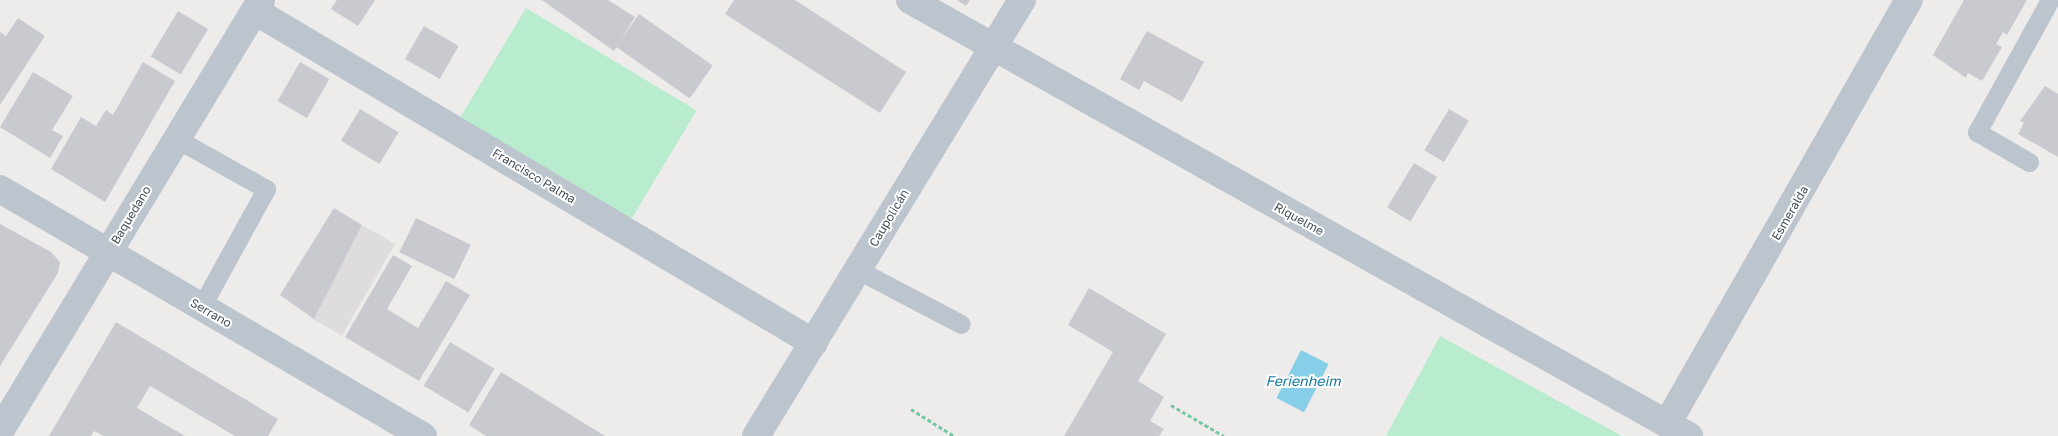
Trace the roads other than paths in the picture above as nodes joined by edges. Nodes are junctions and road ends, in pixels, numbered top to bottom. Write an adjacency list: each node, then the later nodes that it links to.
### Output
1 (910, 0): 6 (street, Riquelme)
2 (1022, 0): 6 (street, Caupolicán)
3 (1909, 0): 16 (street, Esmeralda)
4 (2050, 0): 8 (lane)
5 (258, 5): 7 (street, Baquedano); 14 (street, Francisco Palma)
6 (993, 49): 11 (street, Caupolicán); 16 (street, Riquelme)
7 (177, 139): 10 (street, Baquedano); 12 (lane)
8 (2029, 162)
9 (0, 189): 10 (street, Serrano)
10 (107, 254): 12 (street, Serrano); 15 (street, Baquedano)
11 (858, 270): 13 (lane); 14 (street, Caupolicán)
12 (201, 307): 17 (street, Serrano)
13 (961, 324)
14 (814, 342): 18 (street, Caupolicán)
15 (0, 430)
16 (1678, 430)
17 (423, 436)
18 (756, 436)

